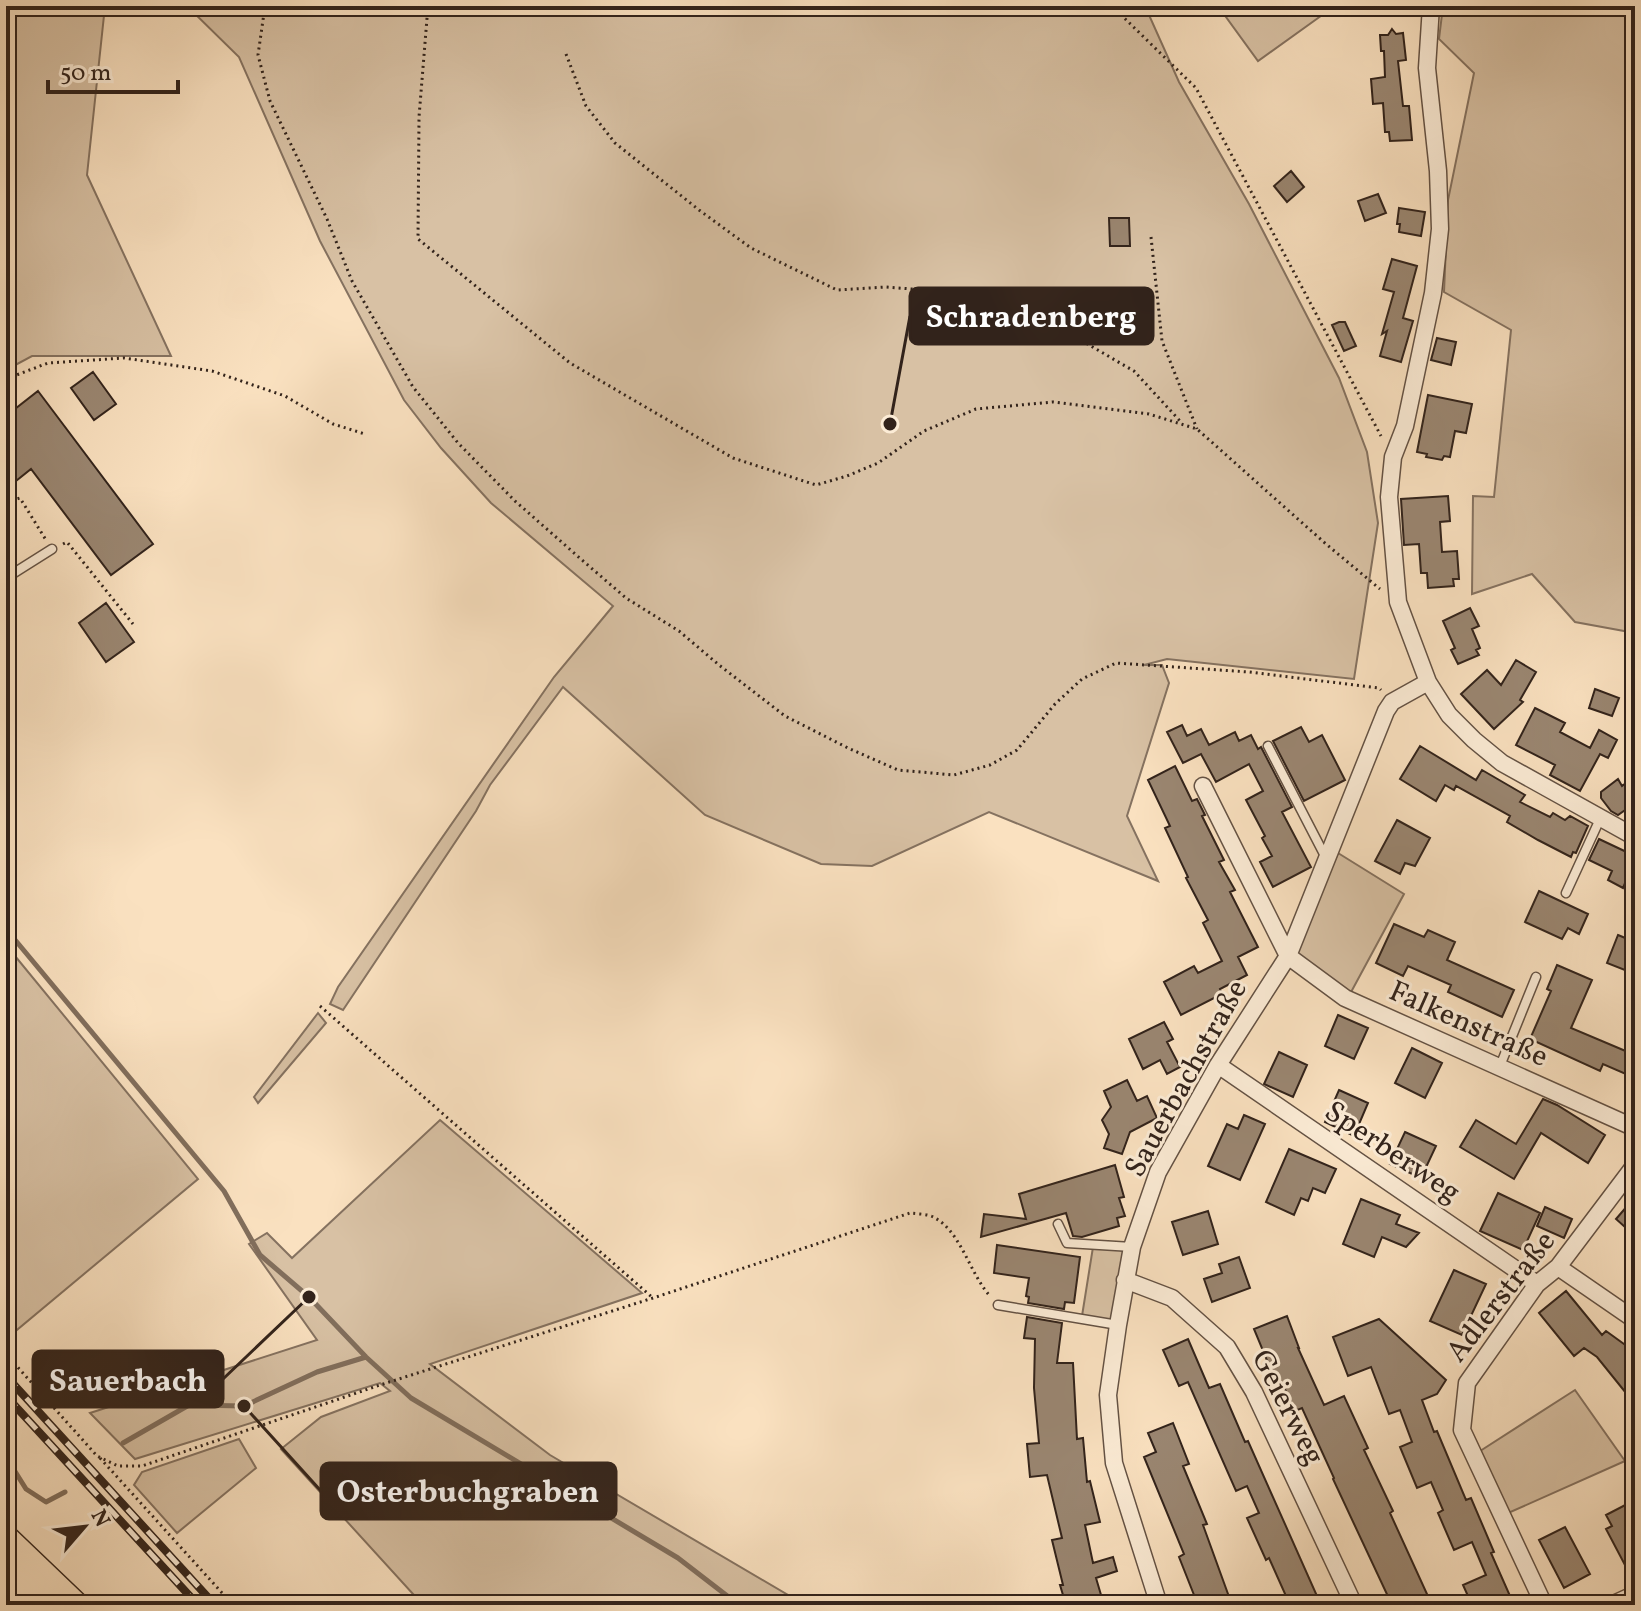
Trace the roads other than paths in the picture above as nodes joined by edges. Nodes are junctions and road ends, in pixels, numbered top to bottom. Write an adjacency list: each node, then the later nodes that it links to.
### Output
1 (1431, 6): 4 (street)
2 (52, 549): 3 (lane)
3 (6, 578)
4 (1428, 682): 7 (street); 9 (street, Sauerbachstraße)
5 (1268, 746): 9 (lane)
6 (1203, 786): 11 (street)
7 (1600, 819): 8 (street); 10 (lane)
8 (1635, 837)
9 (1327, 859): 11 (street, Sauerbachstraße)
10 (1566, 893)
11 (1288, 956): 13 (street, Sauerbachstraße); 14 (street, Falkenstraße)
12 (1536, 977): 14 (lane)
13 (1218, 1065): 18 (street, Sauerbachstraße); 21 (street, Sperberweg)
14 (1500, 1066): 15 (street, Falkenstraße)
15 (1635, 1128)
16 (1635, 1165): 19 (street, Adlerstraße)
17 (1058, 1224): 18 (lane)
18 (1132, 1247): 20 (street, Sauerbachstraße)
19 (1558, 1267): 21 (street, Adlerstraße); 23 (street)
20 (1125, 1280): 24 (street, Sauerbachstraße); 31 (street, Geierweg)
21 (1537, 1284): 32 (street, Adlerstraße)
22 (998, 1305): 24 (lane)
23 (1635, 1320)
24 (1118, 1325): 30 (street, Sauerbachstraße)
25 (6, 1539): 29 (highway)
26 (6, 1559): 28 (highway)
27 (1630, 1595): 33 (lane)
28 (40, 1605)
29 (75, 1605)
30 (1159, 1605)
31 (1354, 1605)
32 (1544, 1605)
33 (1602, 1605)

